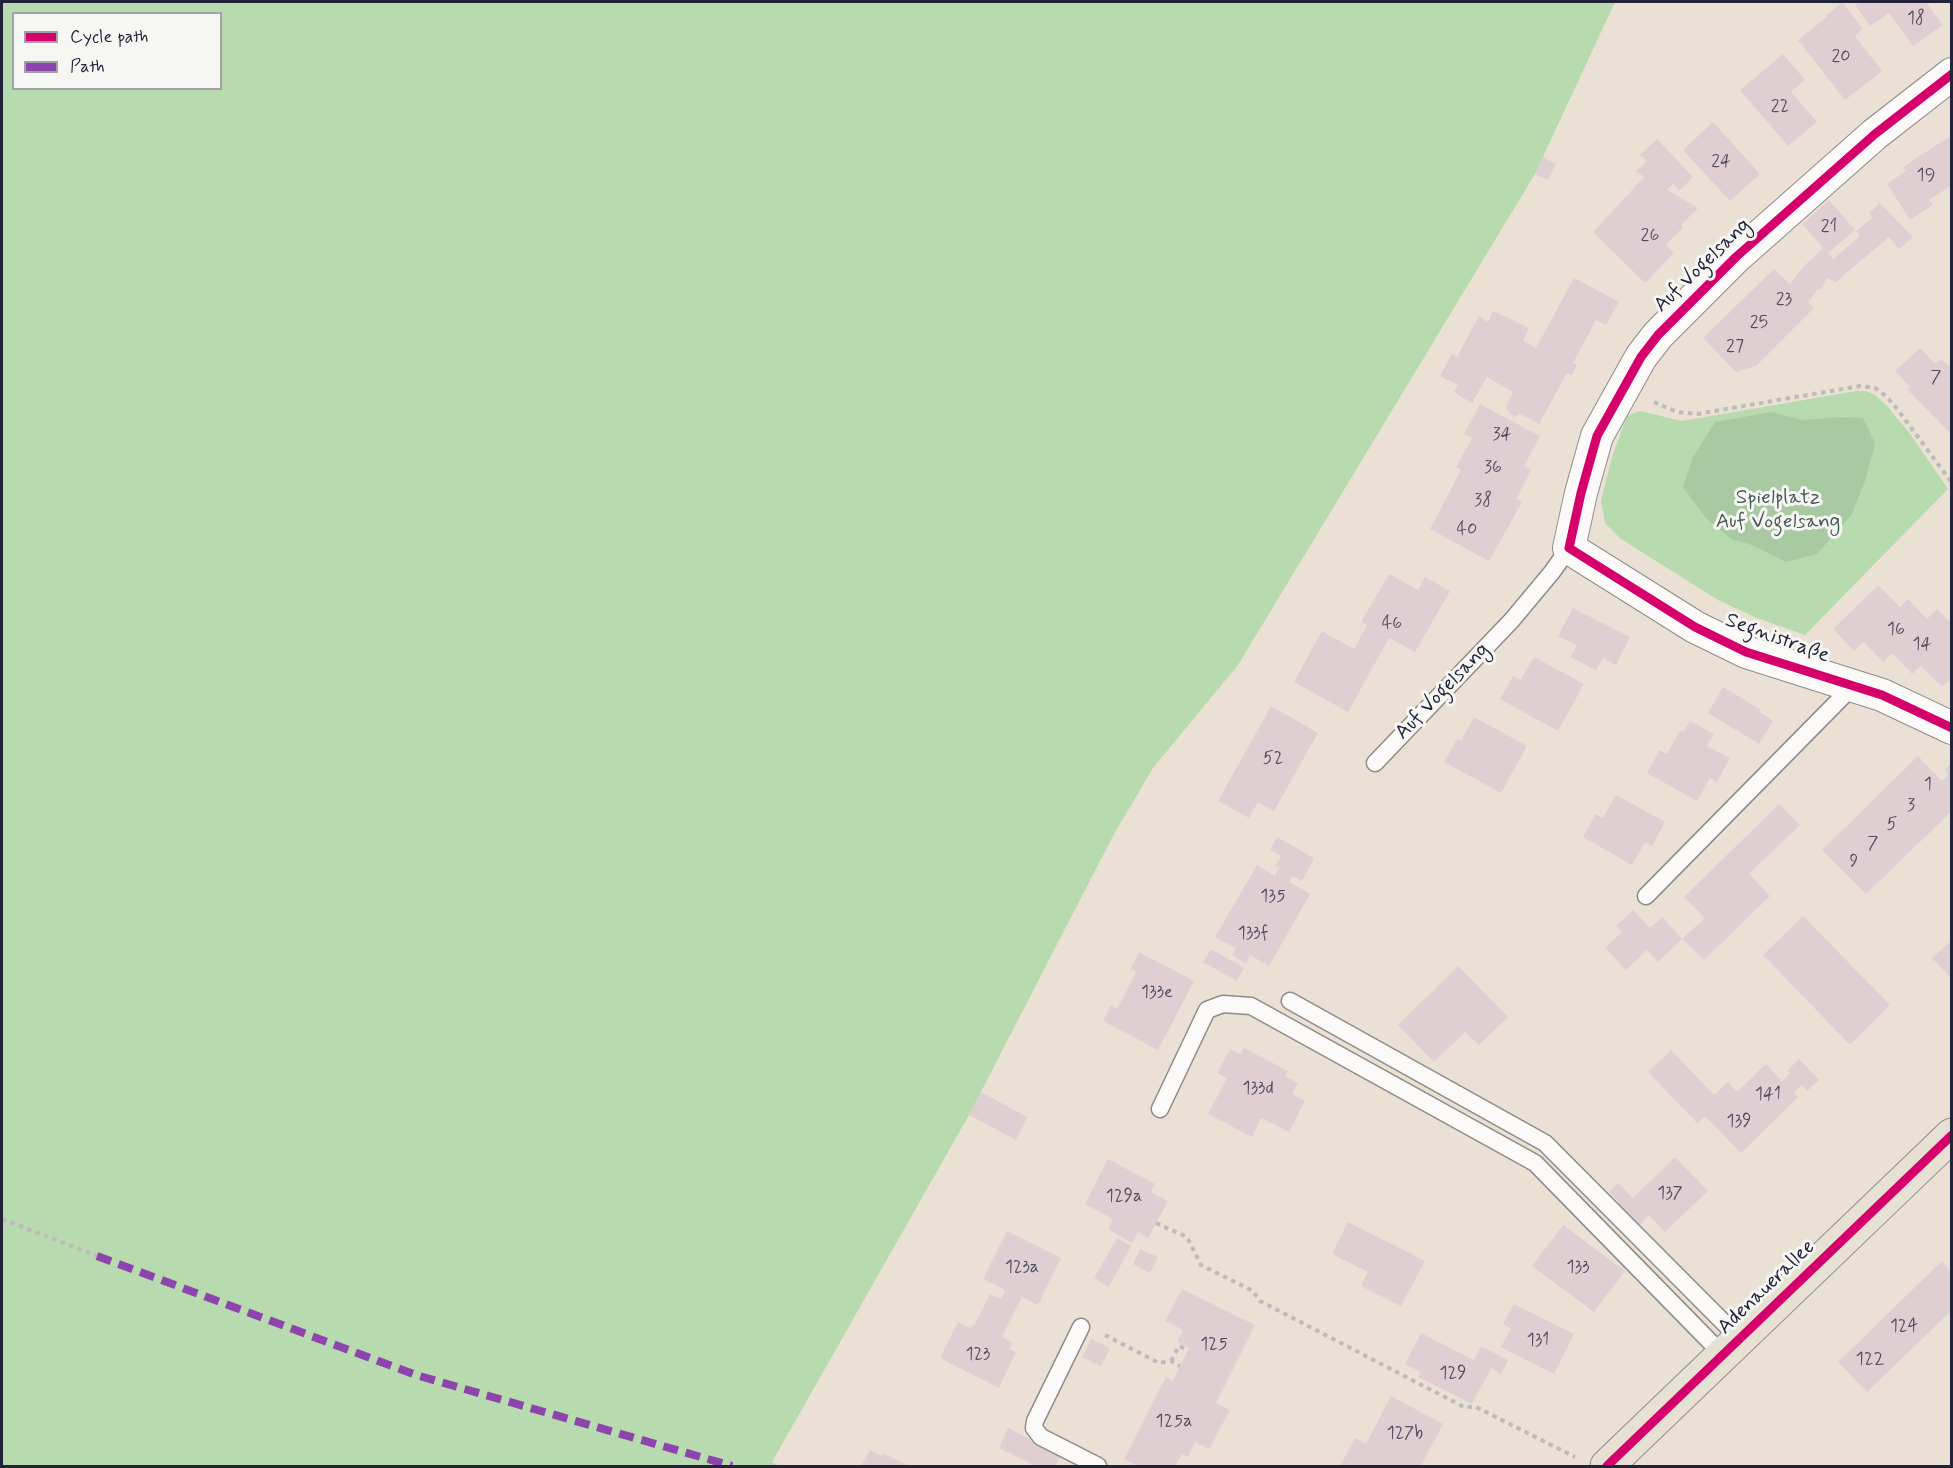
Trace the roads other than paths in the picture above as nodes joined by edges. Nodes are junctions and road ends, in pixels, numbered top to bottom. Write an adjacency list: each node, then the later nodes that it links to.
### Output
1 (1952, 74): 2 (street, Auf Vogelsang)
2 (1569, 548): 3 (street, Segnistraße); 5 (lane, Auf Vogelsang)
3 (1854, 685): 4 (street, Segnistraße); 6 (lane)
4 (1952, 728)
5 (1375, 763)
6 (1646, 896)
7 (1290, 1001): 11 (lane)
8 (1160, 1109): 11 (lane)
9 (1952, 1135): 11 (main road, Adenauerallee)
10 (1081, 1327): 13 (lane)
11 (1732, 1347): 12 (main road, Adenauerallee)
12 (1592, 1463)
13 (1098, 1467)

